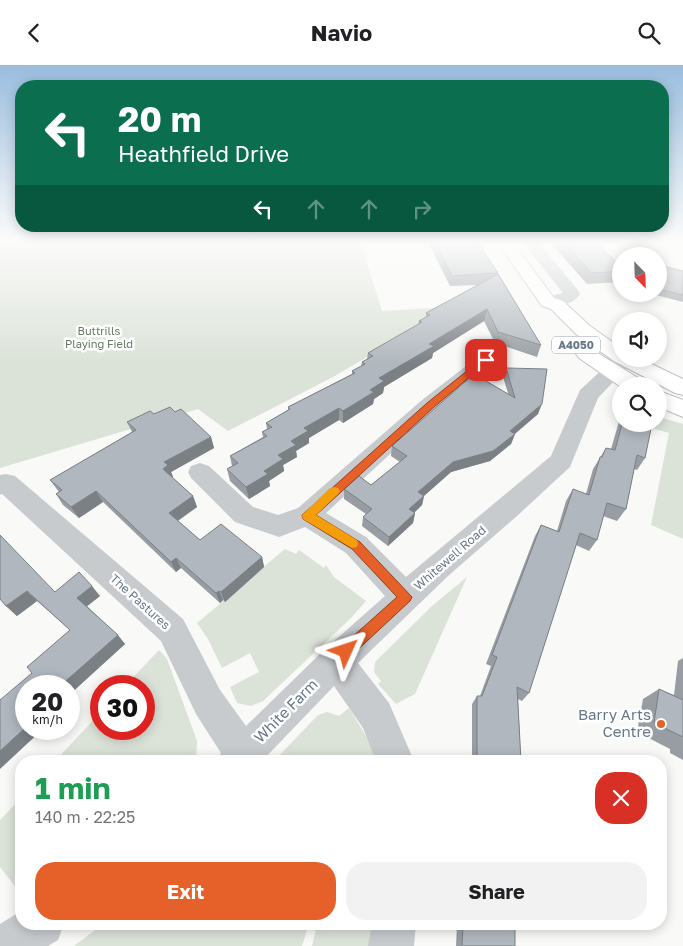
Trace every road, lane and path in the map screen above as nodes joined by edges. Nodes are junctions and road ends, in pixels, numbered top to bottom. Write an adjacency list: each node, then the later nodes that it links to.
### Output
1 (533, 281): 3 (main road, A4050)
2 (561, 281): 3 (street)
3 (548, 302): 4 (main road, A4050)
4 (612, 359)
5 (486, 360): 13 (street)
6 (614, 367): 14 (street, Whitewell Road)
7 (634, 367): 8 (main road, A4050)
8 (683, 388)
9 (667, 402): 10 (main road)
10 (683, 409)
11 (200, 472): 13 (street)
12 (0, 485): 16 (street, The Pastures)
13 (307, 515): 14 (street)
14 (406, 597): 15 (street, Whitewell Road)
15 (336, 661): 17 (street, White Farm); 18 (street)
16 (238, 755)
17 (243, 755)
18 (392, 755)
19 (32, 930): 21 (street)
20 (393, 930): 22 (street)
21 (7, 946)
22 (391, 946)

